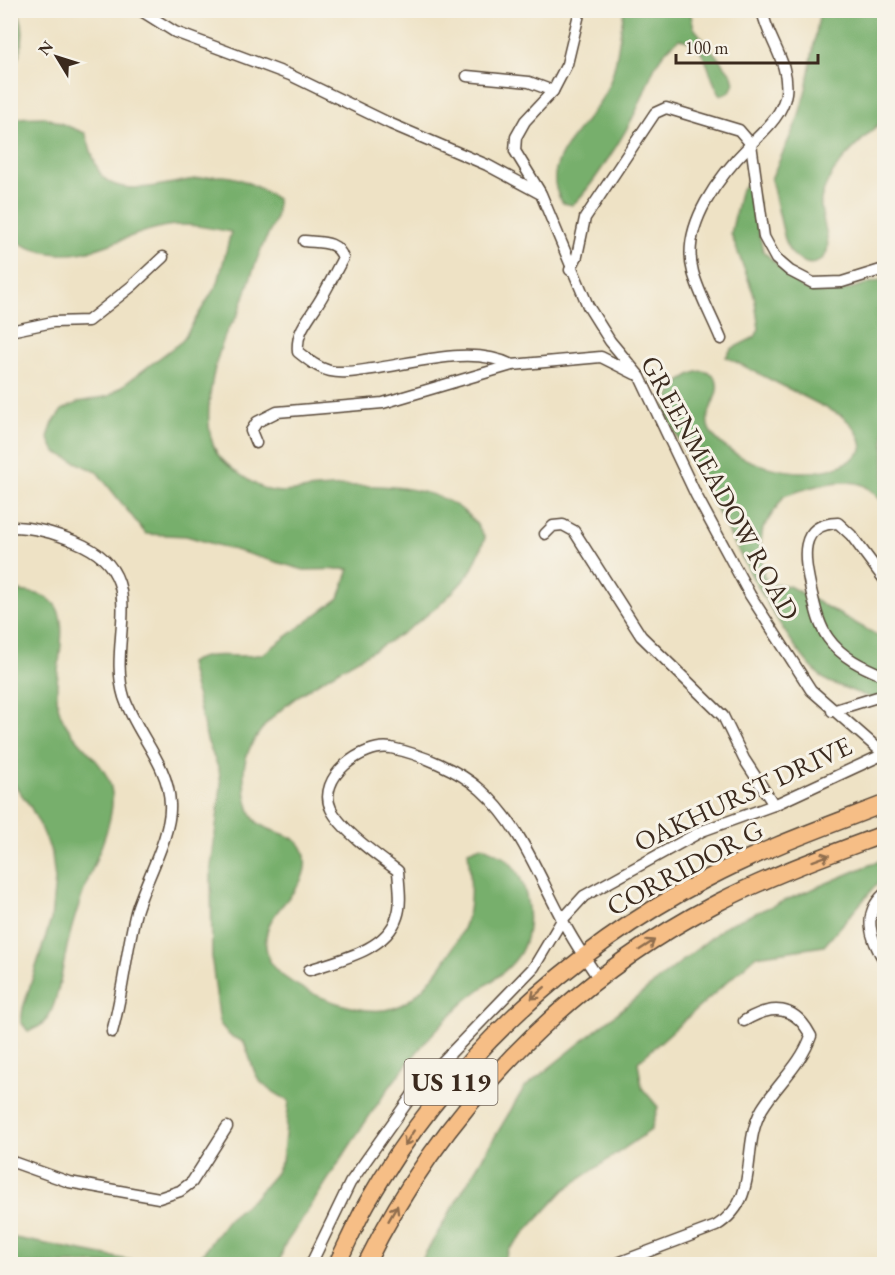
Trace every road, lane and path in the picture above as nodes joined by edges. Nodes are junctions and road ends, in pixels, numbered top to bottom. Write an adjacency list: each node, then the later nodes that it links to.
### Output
1 (140, 10): 7 (street)
2 (580, 10): 5 (street, GREENMEADOW ROAD)
3 (762, 10): 6 (street)
4 (467, 76): 5 (street)
5 (553, 91): 7 (street, GREENMEADOW ROAD)
6 (751, 144): 10 (street); 11 (street); 13 (street)
7 (541, 194): 11 (street, GREENMEADOW ROAD)
8 (304, 241): 14 (street)
9 (163, 257): 12 (street)
10 (885, 269)
11 (570, 270): 15 (street, GREENMEADOW ROAD)
12 (10, 332)
13 (721, 339)
14 (512, 365): 15 (street); 16 (street)
15 (640, 377): 22 (street, GREENMEADOW ROAD)
16 (256, 443)
17 (10, 527): 37 (street)
18 (545, 534): 25 (street)
19 (885, 579): 20 (street)
20 (885, 676)
21 (885, 695): 22 (street)
22 (832, 711): 23 (street, GREENMEADOW ROAD)
23 (884, 754): 25 (street, OAKHURST DRIVE)
24 (885, 804): 32 (highway, CORRIDOR G / US 119)
25 (774, 805): 30 (street, OAKHURST DRIVE)
26 (885, 814): 29 (highway)
27 (885, 834): 29 (highway, CORRIDOR G / US 119, one-way to 27)
28 (885, 894): 31 (street)
29 (727, 898): 35 (highway, CORRIDOR G / US 119, one-way to 29)
30 (562, 920): 32 (street); 34 (street); 40 (street, OAKHURST DRIVE)
31 (879, 943): 33 (street)
32 (584, 956): 35 (street); 41 (highway, CORRIDOR G / US 119, one-way to 41)
33 (885, 960)
34 (309, 970)
35 (599, 979): 42 (highway, US 119, one-way to 35)
36 (744, 1021): 43 (street)
37 (112, 1032)
38 (227, 1127): 39 (street)
39 (10, 1161)
40 (311, 1264)
41 (337, 1264)
42 (366, 1264)
43 (615, 1264)

